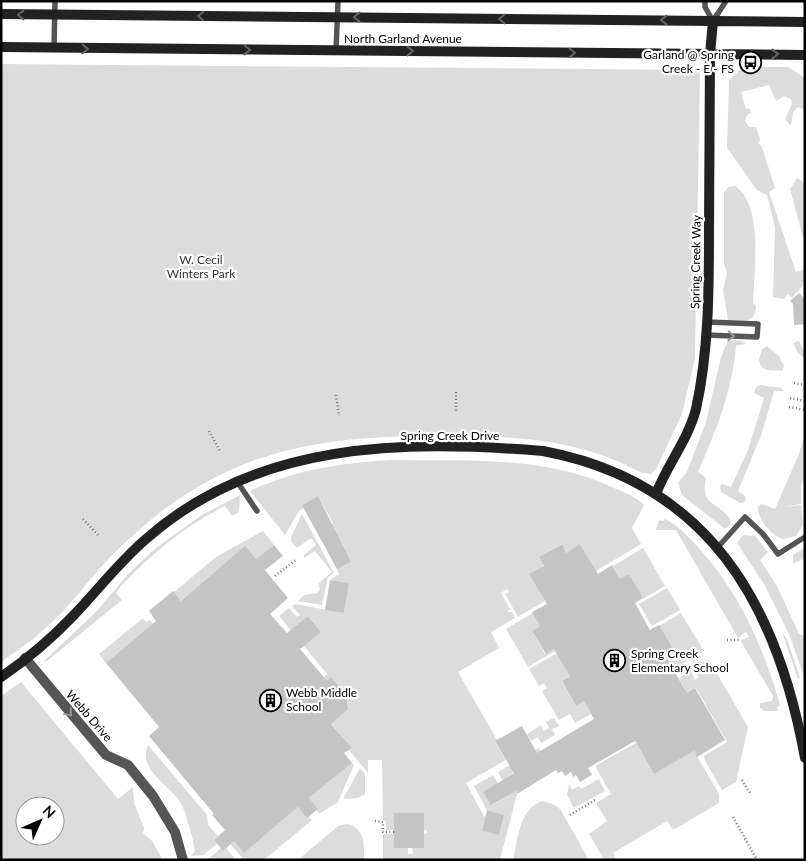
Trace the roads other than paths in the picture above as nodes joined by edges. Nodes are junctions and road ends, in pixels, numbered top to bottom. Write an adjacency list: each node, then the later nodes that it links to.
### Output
1 (55, 1): 6 (lane)
2 (338, 1): 7 (lane)
3 (705, 1): 8 (lane)
4 (726, 1): 8 (lane)
5 (1, 14): 6 (main road, North Garland Avenue, one-way to 5)
6 (55, 15): 7 (main road, North Garland Avenue, one-way to 6); 11 (lane)
7 (337, 17): 8 (main road, North Garland Avenue, one-way to 7); 12 (lane)
8 (713, 21): 9 (main road, North Garland Avenue); 13 (main road, Spring Creek Way)
9 (805, 22)
10 (1, 47): 11 (main road, North Garland Avenue)
11 (54, 48): 12 (main road, North Garland Avenue, one-way to 12)
12 (336, 51): 13 (main road, North Garland Avenue, one-way to 13)
13 (710, 54): 14 (main road, North Garland Avenue, one-way to 14); 15 (main road, Spring Creek Way)
14 (805, 55)
15 (707, 322): 16 (main road, Spring Creek Way); 16 (lane, one-way to 15)
16 (706, 334): 18 (main road, Spring Creek Way)
17 (236, 480): 18 (main road, Spring Creek Drive); 19 (lane); 22 (main road, Spring Creek Drive)
18 (656, 494): 21 (main road, Spring Creek Drive)
19 (257, 511)
20 (805, 537): 21 (lane)
21 (718, 547): 24 (main road, Spring Creek Drive)
22 (24, 658): 23 (main road, Spring Creek Drive); 25 (street, Webb Drive, one-way to 25)
23 (1, 677)
24 (805, 758)
25 (183, 860)

